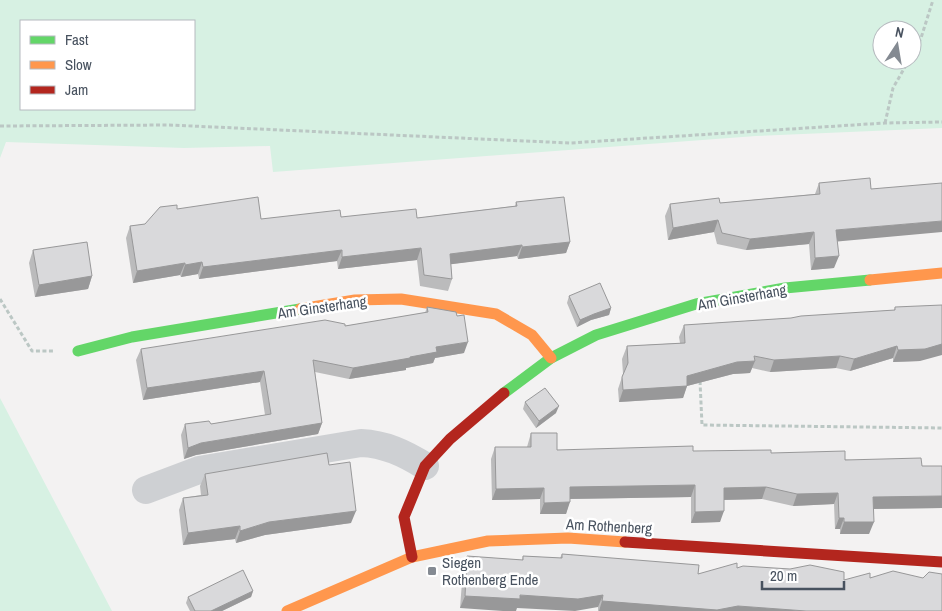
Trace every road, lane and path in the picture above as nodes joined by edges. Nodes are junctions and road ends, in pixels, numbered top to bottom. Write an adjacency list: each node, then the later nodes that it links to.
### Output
1 (933, 0): 2 (path)
2 (922, 38)
3 (903, 70): 5 (path)
4 (942, 122): 5 (path)
5 (885, 123): 6 (path)
6 (0, 126)
7 (942, 273): 10 (street, Am Ginsterhang)
8 (0, 299): 9 (path)
9 (78, 351): 10 (street, Am Ginsterhang)
10 (551, 358): 13 (street, Am Ginsterhang)
11 (700, 378): 12 (path)
12 (942, 428)
13 (425, 466): 14 (street); 15 (street, Am Ginsterhang)
14 (146, 490)
15 (412, 557): 16 (street, Am Rothenberg); 17 (street, Am Rothenberg)
16 (942, 562)
17 (287, 611)

